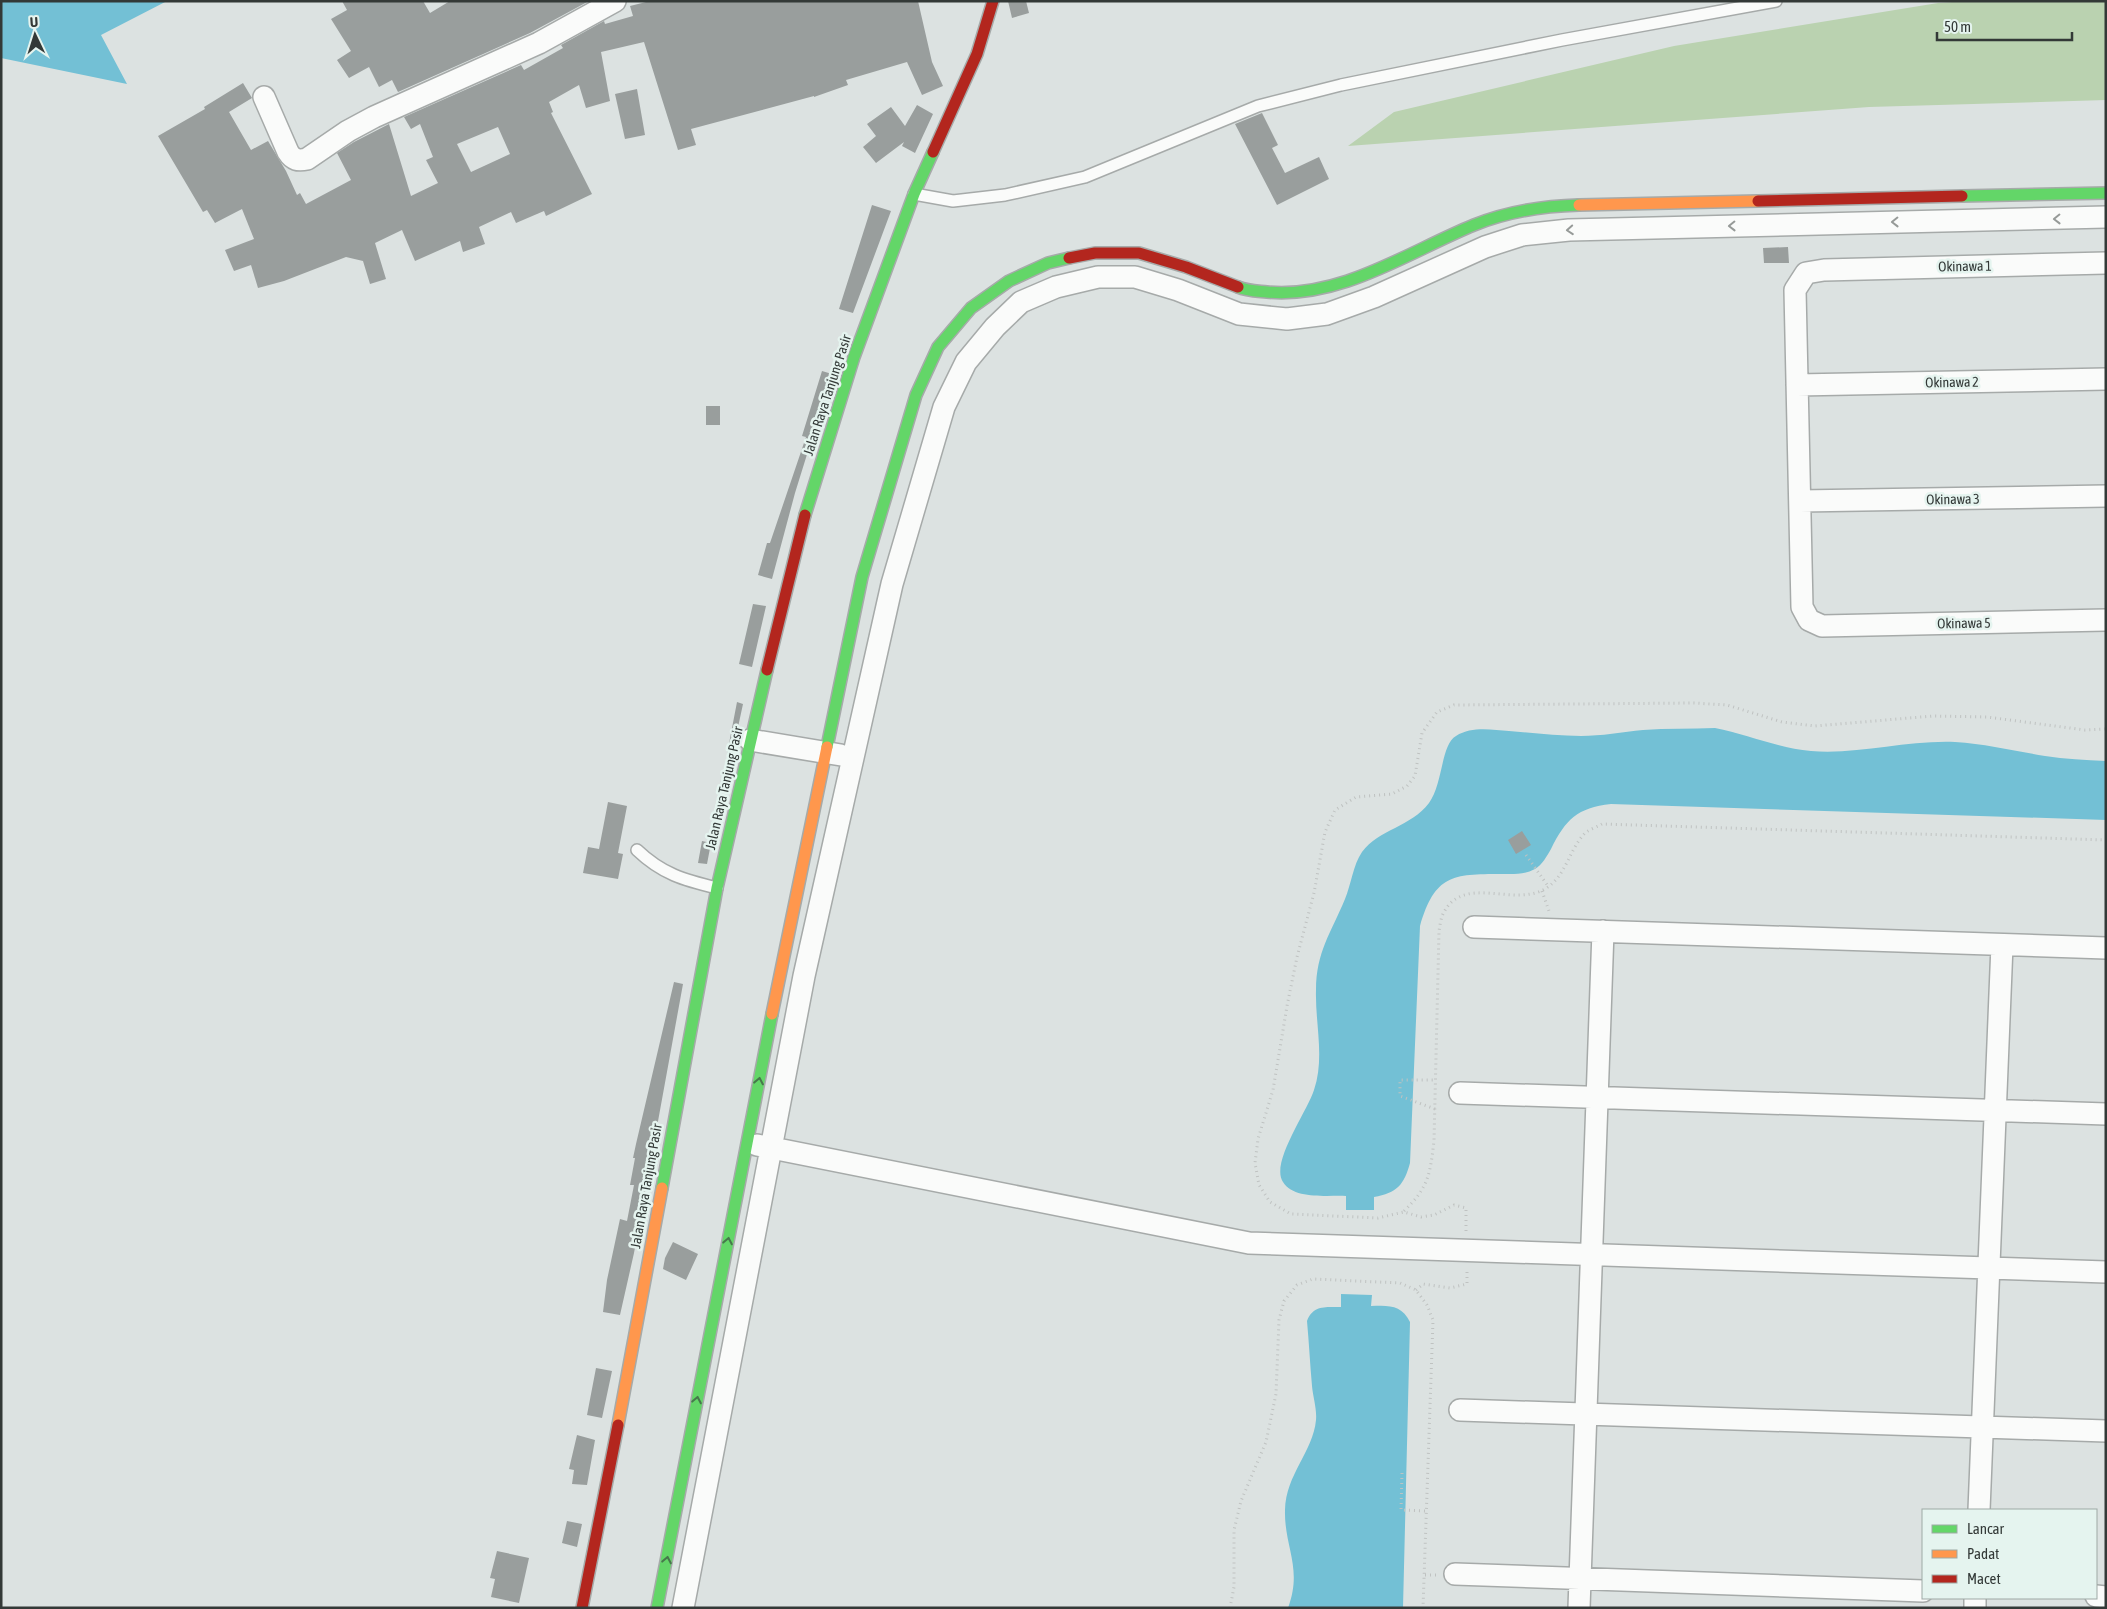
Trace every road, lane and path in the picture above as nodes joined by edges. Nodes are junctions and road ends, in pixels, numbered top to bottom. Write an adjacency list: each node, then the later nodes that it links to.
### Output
1 (615, 1): 4 (street)
2 (993, 1): 6 (street, Jalan Raya Tanjung Pasir)
3 (1776, 1): 6 (lane)
4 (264, 97)
5 (2106, 193): 16 (street)
6 (914, 194): 15 (street, Jalan Raya Tanjung Pasir)
7 (2106, 217): 17 (street, one-way to 17)
8 (2106, 264): 10 (street, Okinawa 1)
9 (2106, 379): 10 (street, Okinawa 2)
10 (1797, 385): 12 (street)
11 (2106, 496): 12 (street, Okinawa 3)
12 (1800, 502): 13 (street, Okinawa 5)
13 (2106, 620)
14 (2106, 729): 34 (path)
15 (750, 740): 16 (street); 21 (street, Jalan Raya Tanjung Pasir)
16 (826, 752): 17 (street); 32 (street, one-way to 16)
17 (853, 757): 33 (street)
18 (637, 850): 21 (lane)
19 (1526, 855): 20 (path)
20 (1548, 886)
21 (717, 888): 48 (street, Jalan Raya Tanjung Pasir)
22 (1474, 927): 23 (street)
23 (1603, 931): 24 (street); 28 (street)
24 (2002, 945): 25 (street); 30 (street)
25 (2106, 948)
26 (1436, 1080): 29 (path)
27 (1460, 1093): 28 (street)
28 (1597, 1097): 30 (street); 35 (street)
29 (1435, 1109)
30 (1995, 1111): 31 (street); 36 (street)
31 (2106, 1114)
32 (747, 1143): 33 (street); 49 (street, one-way to 32)
33 (771, 1148): 35 (street); 50 (street)
34 (1404, 1212)
35 (1591, 1255): 36 (street); 39 (street)
36 (1989, 1268): 37 (street); 40 (street)
37 (2106, 1272)
38 (1460, 1410): 39 (street)
39 (1585, 1414): 40 (street); 46 (street)
40 (1982, 1427): 41 (street); 43 (street)
41 (2106, 1431)
42 (1402, 1473): 44 (path)
43 (1979, 1509)
44 (1427, 1511): 51 (path); 52 (path)
45 (1455, 1574): 46 (street)
46 (1580, 1579): 47 (street); 53 (street)
47 (1922, 1591)
48 (582, 1608)
49 (658, 1608)
50 (682, 1608)
51 (1230, 1608)
52 (1423, 1608)
53 (1579, 1608)

